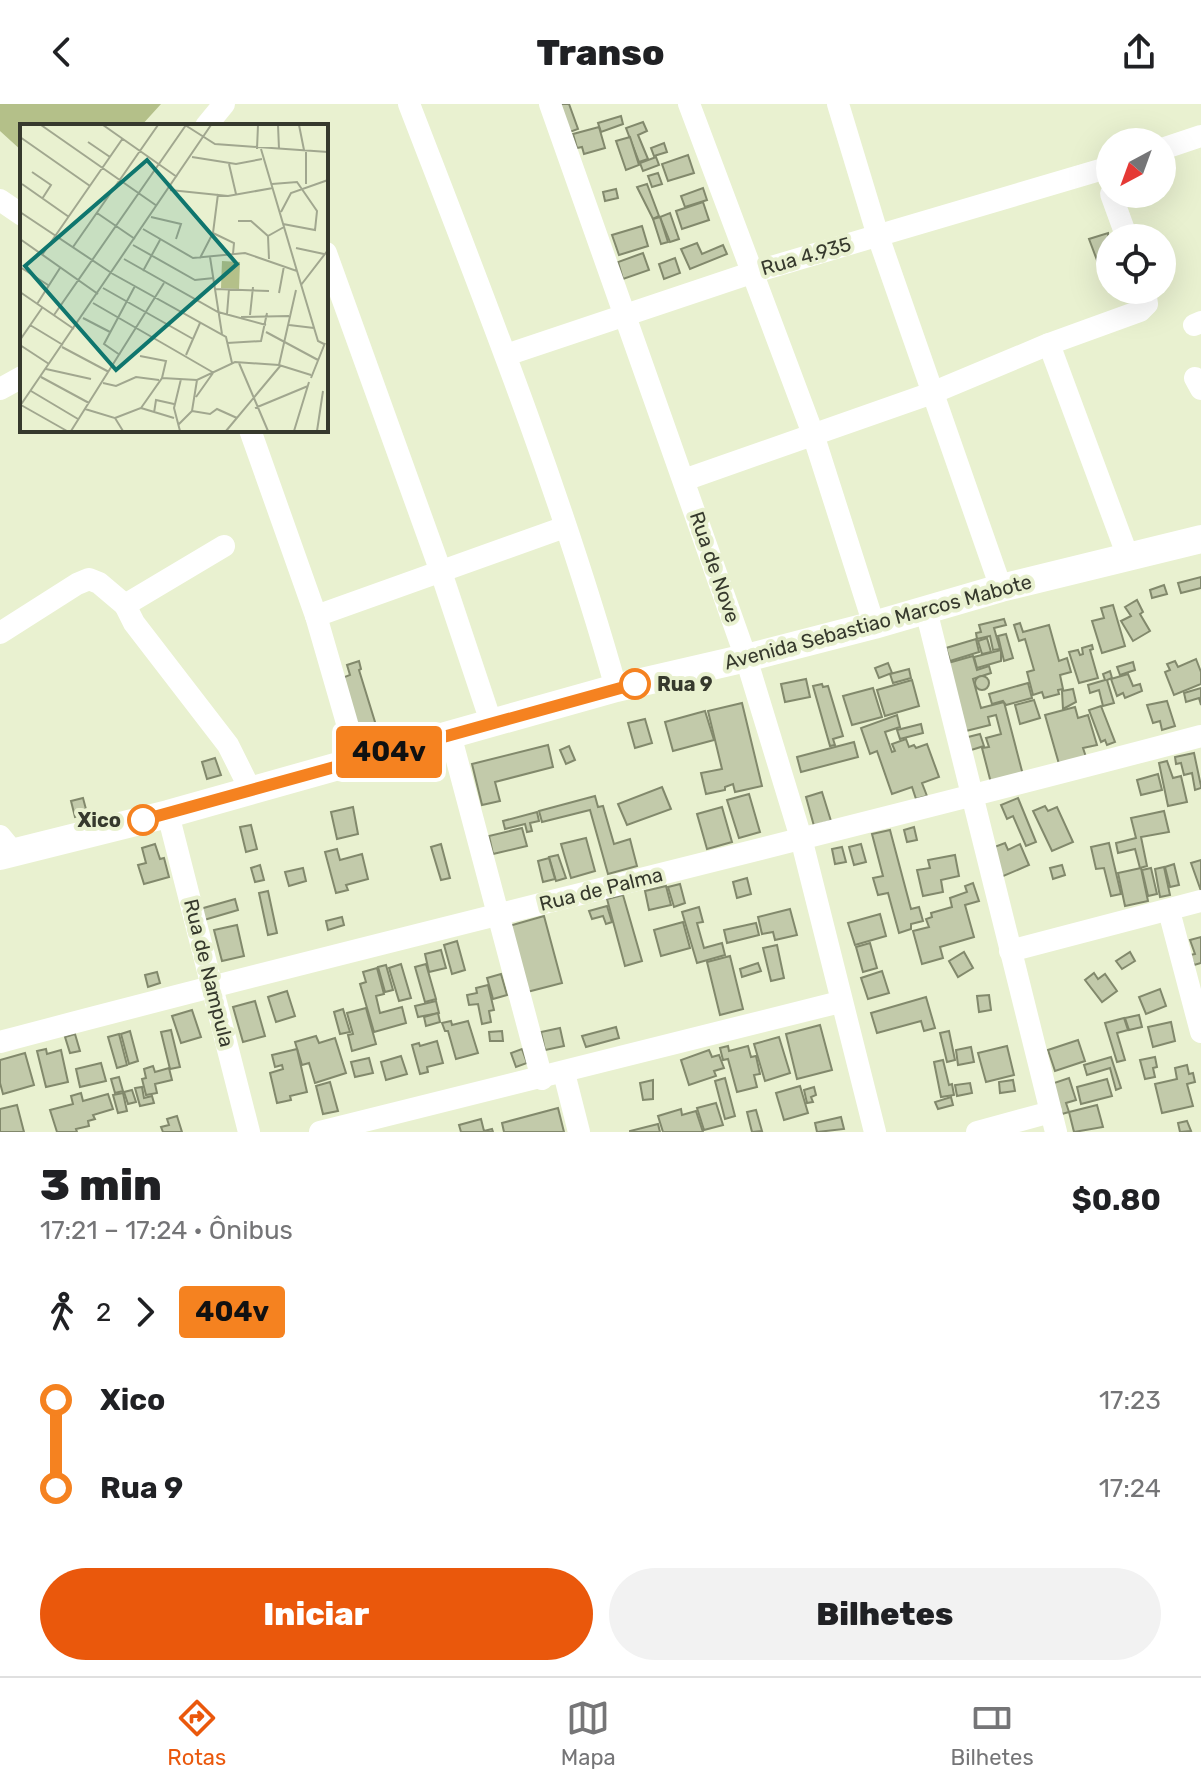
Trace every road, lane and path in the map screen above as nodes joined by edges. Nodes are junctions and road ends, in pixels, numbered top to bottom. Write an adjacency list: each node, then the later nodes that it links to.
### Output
1 (224, 104): 6 (street)
2 (409, 104): 18 (street)
3 (550, 104): 16 (street, Rua de Nove)
4 (689, 104): 14 (street)
5 (838, 104): 12 (street)
6 (208, 124)
7 (1201, 136): 8 (street)
8 (1176, 144)
9 (1096, 171): 12 (street, Rua 4.935)
10 (0, 200): 11 (street)
11 (20, 214)
12 (878, 236): 14 (street, Rua 4.935); 21 (street)
13 (328, 259): 29 (street)
14 (751, 273): 16 (street, Rua 4.935); 23 (street)
15 (1147, 304): 17 (street)
16 (626, 313): 18 (street, Rua 4.935); 24 (street, Rua de Nove)
17 (1049, 344): 21 (street); 28 (street)
18 (506, 355): 25 (street)
19 (20, 378): 20 (street)
20 (0, 389)
21 (932, 393): 23 (street); 30 (street)
22 (251, 432): 33 (street)
23 (813, 434): 24 (street); 34 (street)
24 (684, 480): 36 (street, Rua de Nove)
25 (565, 527): 29 (street); 37 (street)
26 (1201, 539): 28 (main road, Avenida Sebastiao Marcos Mabote)
27 (224, 546): 31 (street)
28 (1128, 557): 30 (main road, Avenida Sebastiao Marcos Mabote)
29 (441, 572): 33 (street); 38 (street)
30 (1001, 588): 32 (main road, Avenida Sebastiao Marcos Mabote)
31 (125, 605): 35 (street); 42 (street)
32 (926, 610): 34 (main road, Avenida Sebastiao Marcos Mabote); 43 (street)
33 (316, 616): 41 (street)
34 (874, 625): 36 (main road, Avenida Sebastiao Marcos Mabote)
35 (0, 633)
36 (746, 658): 37 (main road, Avenida Sebastiao Marcos Mabote); 45 (street, Rua de Nove)
37 (616, 688): 38 (main road, Avenida Sebastiao Marcos Mabote)
38 (491, 722): 39 (main road, Avenida Sebastiao Marcos Mabote)
39 (450, 734): 41 (main road, Avenida Sebastiao Marcos Mabote); 49 (street)
40 (1201, 736): 43 (street, Rua de Palma)
41 (358, 761): 42 (main road, Avenida Sebastiao Marcos Mabote)
42 (251, 791): 44 (main road, Avenida Sebastiao Marcos Mabote)
43 (971, 797): 45 (street, Rua de Palma); 50 (street)
44 (168, 814): 46 (main road, Avenida Sebastiao Marcos Mabote); 51 (street, Rua de Nampula)
45 (801, 838): 49 (street, Rua de Palma); 52 (street, Rua de Nove)
46 (5, 848)
47 (1201, 901): 48 (street)
48 (1169, 911): 50 (street); 53 (street)
49 (500, 915): 51 (street, Rua de Palma); 55 (street)
50 (1010, 951): 56 (street)
51 (212, 986): 54 (street, Rua de Palma); 57 (street, Rua de Nampula)
52 (840, 1002): 55 (street); 60 (street, Rua de Nove)
53 (1201, 1032)
54 (0, 1042)
55 (553, 1076): 58 (street); 59 (street)
56 (1053, 1122): 61 (street)
57 (249, 1132)
58 (320, 1132)
59 (579, 1132)
60 (875, 1132)
61 (977, 1132)

